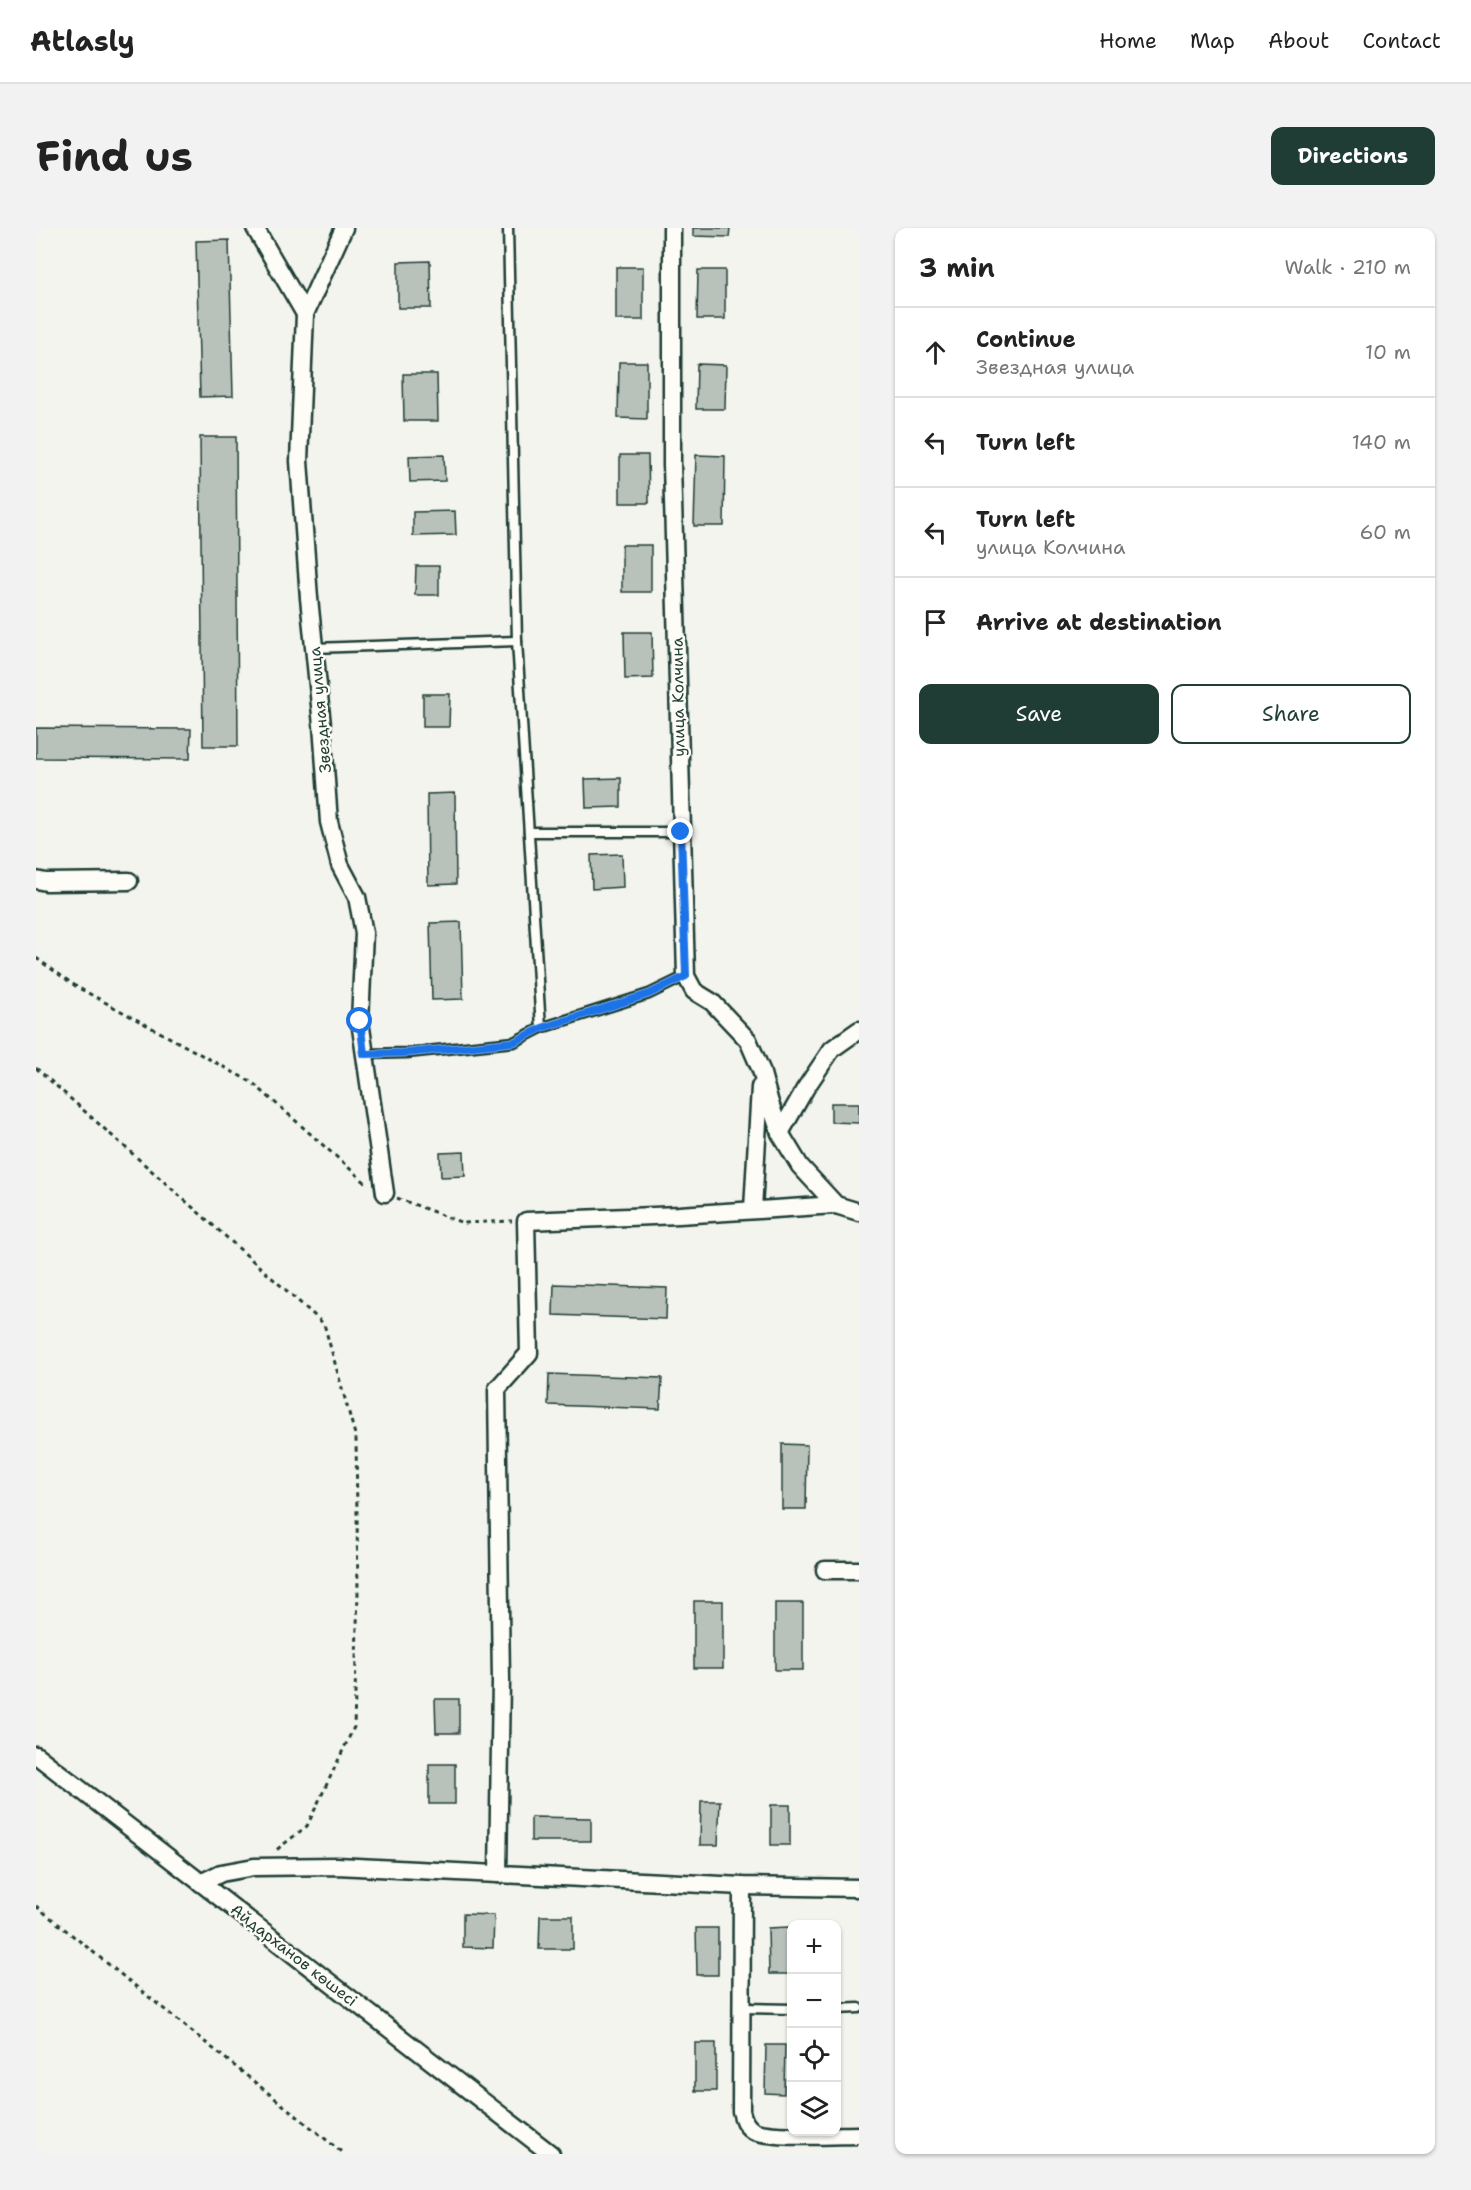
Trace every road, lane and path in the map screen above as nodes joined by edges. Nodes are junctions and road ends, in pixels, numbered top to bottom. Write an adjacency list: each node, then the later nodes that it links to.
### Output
1 (255, 228): 5 (street)
2 (344, 228): 5 (street, Звездная улица)
3 (508, 228): 6 (lane)
4 (672, 228): 9 (street, улица Колчина)
5 (305, 314): 7 (street, Звездная улица)
6 (517, 641): 7 (lane); 8 (lane)
7 (314, 648): 16 (street, Звездная улица)
8 (530, 832): 9 (lane); 14 (lane)
9 (681, 832): 13 (street, улица Колчина)
10 (36, 880): 11 (street)
11 (129, 880)
12 (36, 958): 20 (path)
13 (686, 976): 14 (lane); 18 (street)
14 (542, 1028): 16 (lane)
15 (859, 1030): 19 (street)
16 (364, 1054): 20 (street, Звездная улица)
17 (36, 1068): 28 (path)
18 (761, 1070): 19 (street); 22 (street)
19 (780, 1133): 21 (street)
20 (385, 1193): 24 (path)
21 (836, 1205): 22 (street); 23 (street)
22 (753, 1209): 24 (street)
23 (857, 1216)
24 (526, 1221): 29 (street)
25 (825, 1570): 26 (street)
26 (859, 1570)
27 (36, 1755): 30 (street, Айдарханов көшесі)
28 (254, 1867): 29 (street); 30 (street)
29 (498, 1874): 31 (street)
30 (201, 1883): 40 (street, Айдарханов көшесі)
31 (742, 1886): 32 (street); 34 (street)
32 (859, 1888)
33 (36, 1905): 39 (path)
34 (741, 2008): 36 (lane); 38 (street)
35 (859, 2008): 37 (lane)
36 (787, 2009)
37 (841, 2010)
38 (859, 2135)
39 (344, 2154)
40 (551, 2154)

